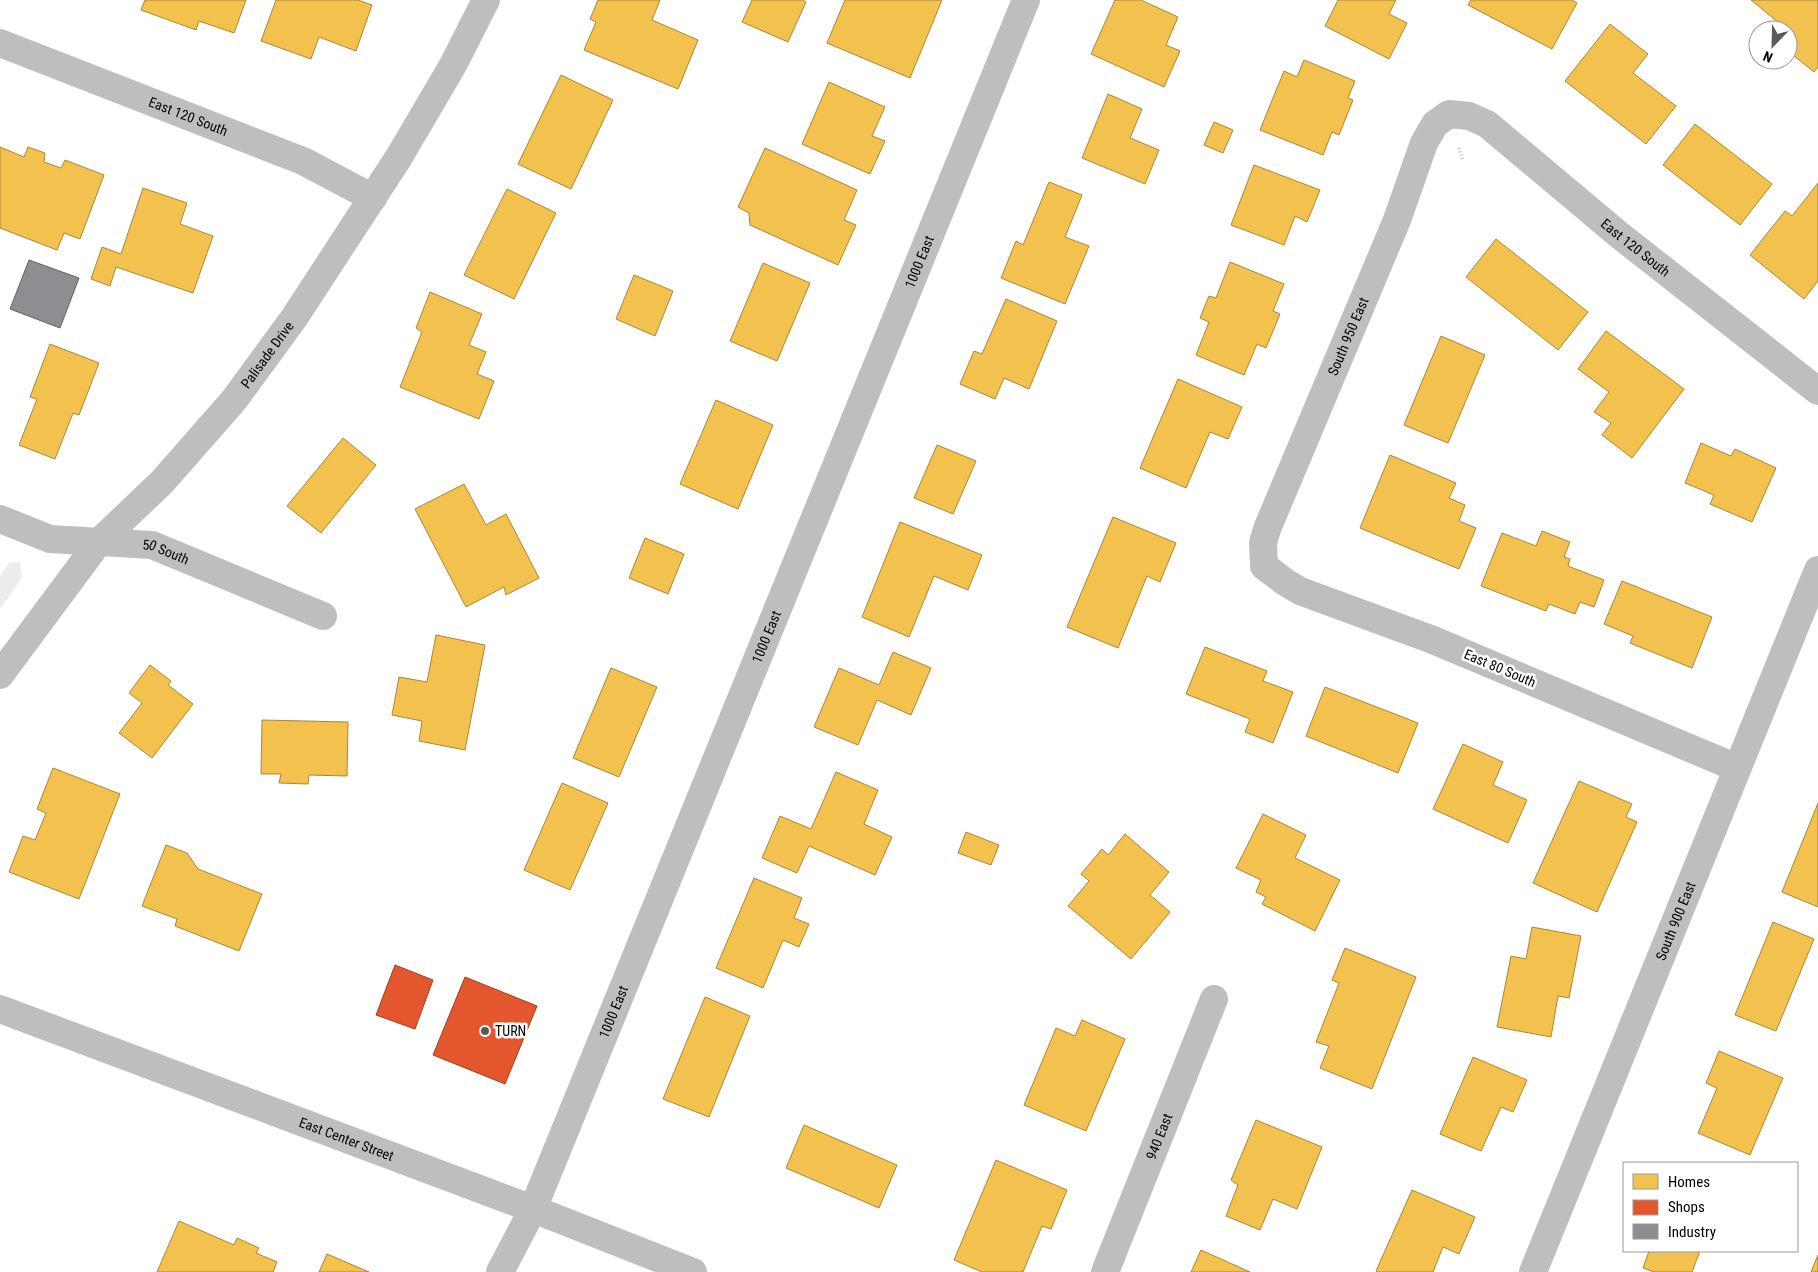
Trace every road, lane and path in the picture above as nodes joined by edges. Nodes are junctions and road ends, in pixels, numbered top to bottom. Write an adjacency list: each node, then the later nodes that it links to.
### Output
1 (486, 0): 5 (street, Palisade Drive)
2 (1026, 0): 16 (street, 1000 East)
3 (0, 43): 5 (street, East 120 South)
4 (1449, 114): 6 (street, East 120 South); 9 (street, South 950 East)
5 (373, 198): 8 (street, Palisade Drive)
6 (1818, 391)
7 (0, 519): 8 (street, 50 South)
8 (98, 543): 11 (street, 50 South); 12 (street, Palisade Drive)
9 (1264, 566): 13 (street, East 80 South)
10 (1818, 570): 13 (street, South 900 East)
11 (323, 616)
12 (0, 675)
13 (1737, 768): 20 (street, South 900 East)
14 (1214, 1000): 19 (street, 940 East)
15 (0, 1009): 16 (street, East Center Street)
16 (533, 1210): 17 (street, 1000 East); 18 (street, East Center Street)
17 (500, 1272)
18 (693, 1272)
19 (1105, 1272)
20 (1534, 1272)

